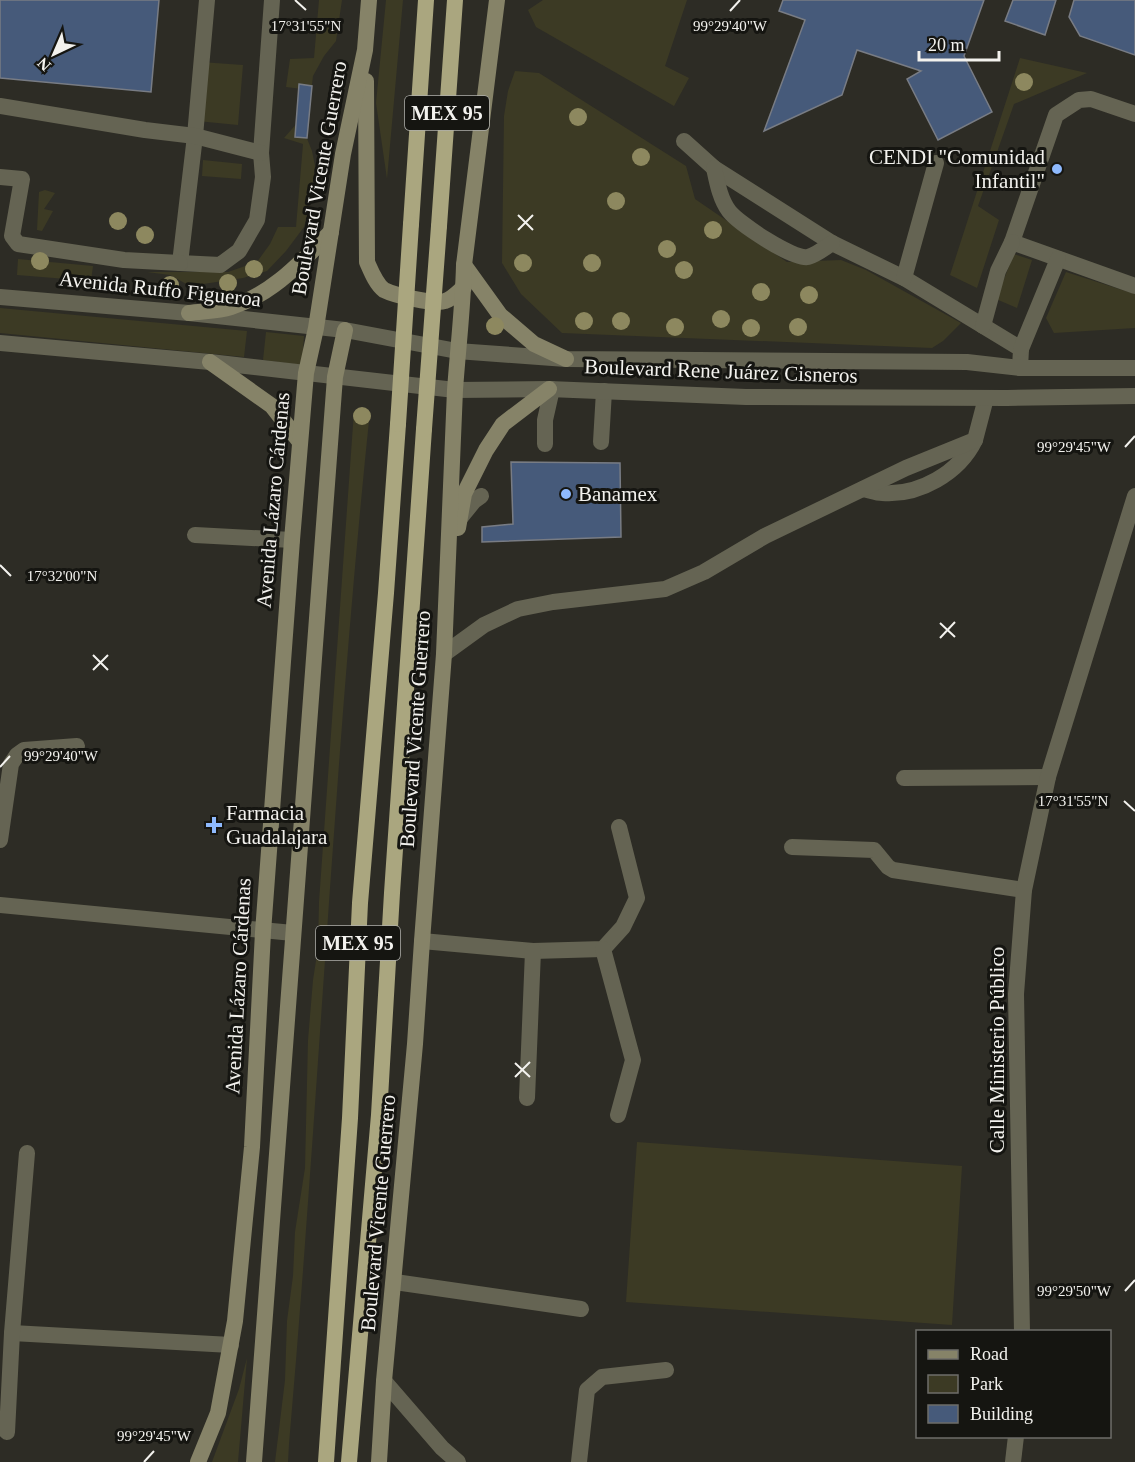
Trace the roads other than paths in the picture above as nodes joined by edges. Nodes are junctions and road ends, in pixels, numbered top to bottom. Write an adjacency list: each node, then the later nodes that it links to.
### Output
1 (207, 0): 10 (street)
2 (272, 0): 12 (street)
3 (369, 0): 7 (main road, Boulevard Vicente Guerrero)
4 (426, 0): 81 (highway, Boulevard Vicente Guerrero / MEX 95, bridge)
5 (455, 0): 82 (highway, Boulevard Vicente Guerrero / MEX 95, bridge)
6 (498, 0): 21 (main road, Boulevard Vicente Guerrero)
7 (365, 50): 16 (main road, Boulevard Vicente Guerrero); 24 (main road)
8 (0, 106): 10 (street)
9 (1135, 114): 18 (street)
10 (195, 136): 12 (street); 19 (street)
11 (684, 141): 14 (street)
12 (261, 153): 19 (street)
13 (936, 163): 22 (street)
14 (714, 168): 17 (street); 17 (street)
15 (0, 177): 19 (street)
16 (331, 232): 26 (main road); 28 (main road, Boulevard Vicente Guerrero)
17 (832, 243): 22 (street)
18 (1009, 247): 20 (street); 27 (street)
19 (180, 263)
20 (1056, 264): 23 (street); 31 (street)
21 (464, 265): 24 (main road, Boulevard Vicente Guerrero); 33 (main road)
22 (904, 278): 27 (street)
23 (1135, 286)
24 (464, 288): 32 (main road, Boulevard Vicente Guerrero)
25 (0, 297): 26 (street, Avenida Ruffo Figueroa)
26 (189, 313): 28 (street, Avenida Ruffo Figueroa)
27 (983, 327): 31 (street)
28 (316, 328): 29 (street, Boulevard Rene Juárez Cisneros); 37 (main road, Avenida Lázaro Cárdenas)
29 (345, 330): 32 (street, Boulevard Rene Juárez Cisneros); 38 (main road)
30 (0, 343): 34 (street)
31 (1021, 349): 35 (street)
32 (457, 351): 33 (street, Boulevard Rene Juárez Cisneros); 40 (main road, Boulevard Vicente Guerrero)
33 (566, 359): 35 (street, Boulevard Rene Juárez Cisneros)
34 (210, 362): 37 (street); 44 (main road)
35 (1020, 368): 36 (street, Boulevard Rene Juárez Cisneros)
36 (1135, 368)
37 (306, 373): 38 (street, Boulevard Rene Juárez Cisneros); 44 (main road, Avenida Lázaro Cárdenas)
38 (335, 377): 40 (street, Boulevard Rene Juárez Cisneros); 63 (main road)
39 (550, 389): 40 (street, Boulevard Rene Juárez Cisneros); 41 (street, Boulevard Rene Juárez Cisneros); 46 (street); 49 (main road)
40 (455, 390): 52 (main road, Boulevard Vicente Guerrero)
41 (604, 391): 43 (street, Boulevard Rene Juárez Cisneros); 45 (street)
42 (1135, 396): 43 (street, Boulevard Rene Juárez Cisneros)
43 (986, 398): 53 (street)
44 (300, 442): 51 (main road, Avenida Lázaro Cárdenas)
45 (601, 442)
46 (544, 444)
47 (481, 496): 49 (street)
48 (1135, 496): 55 (street, Calle Ministerio Público)
49 (461, 517): 52 (main road)
50 (195, 535): 51 (street)
51 (292, 540): 62 (main road, Avenida Lázaro Cárdenas)
52 (449, 551): 53 (main road, Boulevard Vicente Guerrero)
53 (444, 654): 64 (main road, Boulevard Vicente Guerrero)
54 (77, 746): 58 (street)
55 (1048, 777): 56 (street); 60 (street, Calle Ministerio Público)
56 (904, 778)
57 (619, 827): 65 (street)
58 (0, 840)
59 (792, 847): 60 (street)
60 (1024, 890): 72 (street, Calle Ministerio Público)
61 (0, 905): 62 (street)
62 (262, 932): 63 (street); 74 (main road, Avenida Lázaro Cárdenas)
63 (293, 933): 80 (main road)
64 (422, 941): 66 (street); 70 (main road, Boulevard Vicente Guerrero)
65 (603, 949): 66 (street); 68 (street)
66 (533, 951): 67 (street)
67 (527, 1098)
68 (618, 1115)
69 (27, 1153): 73 (street)
70 (394, 1282): 71 (street); 76 (main road, Boulevard Vicente Guerrero)
71 (581, 1309)
72 (1022, 1330)
73 (12, 1334): 74 (street); 77 (street)
74 (231, 1345): 79 (main road, Avenida Lázaro Cárdenas)
75 (666, 1370): 85 (street)
76 (384, 1381): 83 (main road, Boulevard Vicente Guerrero); 84 (street)
77 (7, 1432)
78 (1016, 1438): 86 (street)
79 (198, 1462)
80 (254, 1462)
81 (326, 1462)
82 (349, 1462)
83 (380, 1462)
84 (458, 1462)
85 (579, 1462)
86 (1013, 1462)

